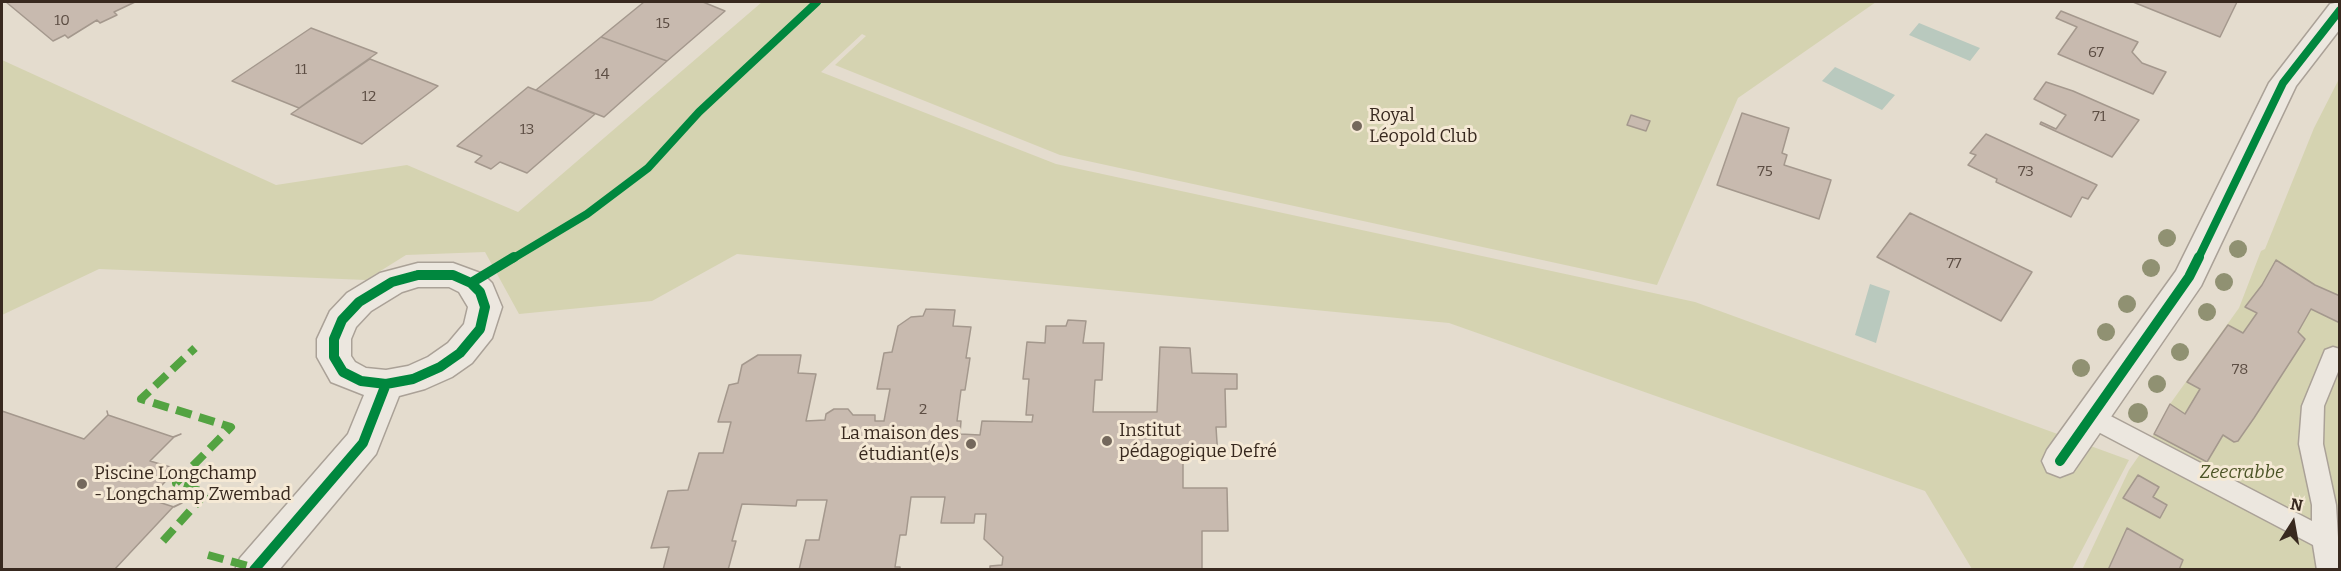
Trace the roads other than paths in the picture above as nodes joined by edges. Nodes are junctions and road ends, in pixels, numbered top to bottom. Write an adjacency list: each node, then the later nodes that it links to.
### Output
1 (2340, 9): 4 (street)
2 (2333, 356): 6 (lane)
3 (386, 384): 7 (street)
4 (2091, 417): 5 (street); 6 (lane)
5 (2060, 461)
6 (2324, 539): 8 (lane)
7 (254, 570)
8 (2330, 570)

